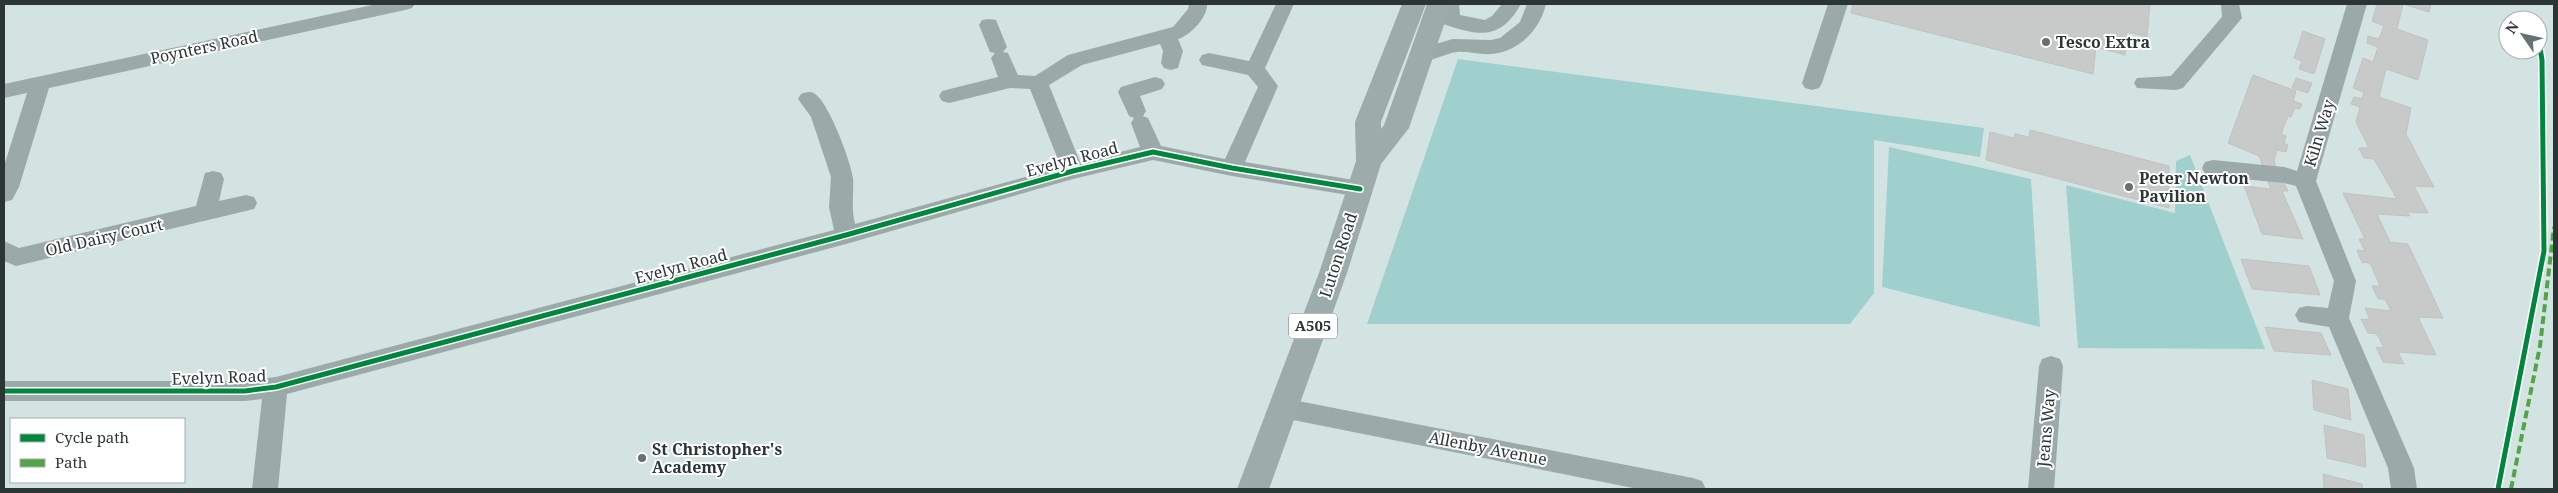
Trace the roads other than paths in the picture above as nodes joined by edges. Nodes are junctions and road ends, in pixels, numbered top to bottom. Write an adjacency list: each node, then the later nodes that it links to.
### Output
1 (405, 4): 19 (street, Poynters Road)
2 (1198, 4): 13 (street)
3 (1285, 4): 17 (street)
4 (1414, 4): 28 (main road, Luton Road / A505)
5 (1439, 4): 14 (main road, Luton Road / A505)
6 (1450, 4): 7 (street)
7 (1511, 4)
8 (1536, 4): 14 (street)
9 (1838, 4): 21 (street)
10 (2230, 4): 22 (street)
11 (2357, 4): 33 (street, Kiln Way)
12 (990, 25): 18 (street)
13 (1173, 34): 16 (street); 20 (street)
14 (1422, 55): 28 (main road, Luton Road / A505)
15 (1209, 60): 17 (street)
16 (1171, 63)
17 (1255, 69): 29 (street)
18 (1010, 82): 20 (street); 25 (street)
19 (40, 83): 24 (street, Poynters Road); 35 (street)
20 (1038, 83): 31 (street)
21 (1812, 83)
22 (2144, 83)
23 (1155, 84): 27 (street)
24 (4, 91)
25 (949, 96)
26 (808, 99): 38 (street)
27 (1153, 152): 29 (street, Evelyn Road); 31 (street, Evelyn Road)
28 (1370, 161): 34 (main road, Luton Road / A505)
29 (1232, 168): 34 (street, Evelyn Road)
30 (2213, 168): 33 (street)
31 (1073, 171): 38 (street, Evelyn Road)
32 (213, 179): 37 (street)
33 (2304, 180): 41 (street, Kiln Way)
34 (1360, 190): 45 (main road, Luton Road / A505)
35 (4, 194)
36 (246, 203): 37 (street, Old Dairy Court)
37 (206, 212): 39 (street, Old Dairy Court)
38 (846, 235): 43 (street, Evelyn Road)
39 (4, 250)
40 (2307, 315): 41 (street)
41 (2337, 318): 50 (street)
42 (2051, 366): 49 (street, Jeans Way)
43 (276, 388): 44 (street, Evelyn Road); 46 (street)
44 (4, 391)
45 (1283, 408): 47 (main road, Luton Road / A505); 48 (street, Allenby Avenue)
46 (265, 489)
47 (1253, 489)
48 (1693, 489)
49 (2041, 489)
50 (2404, 489)

